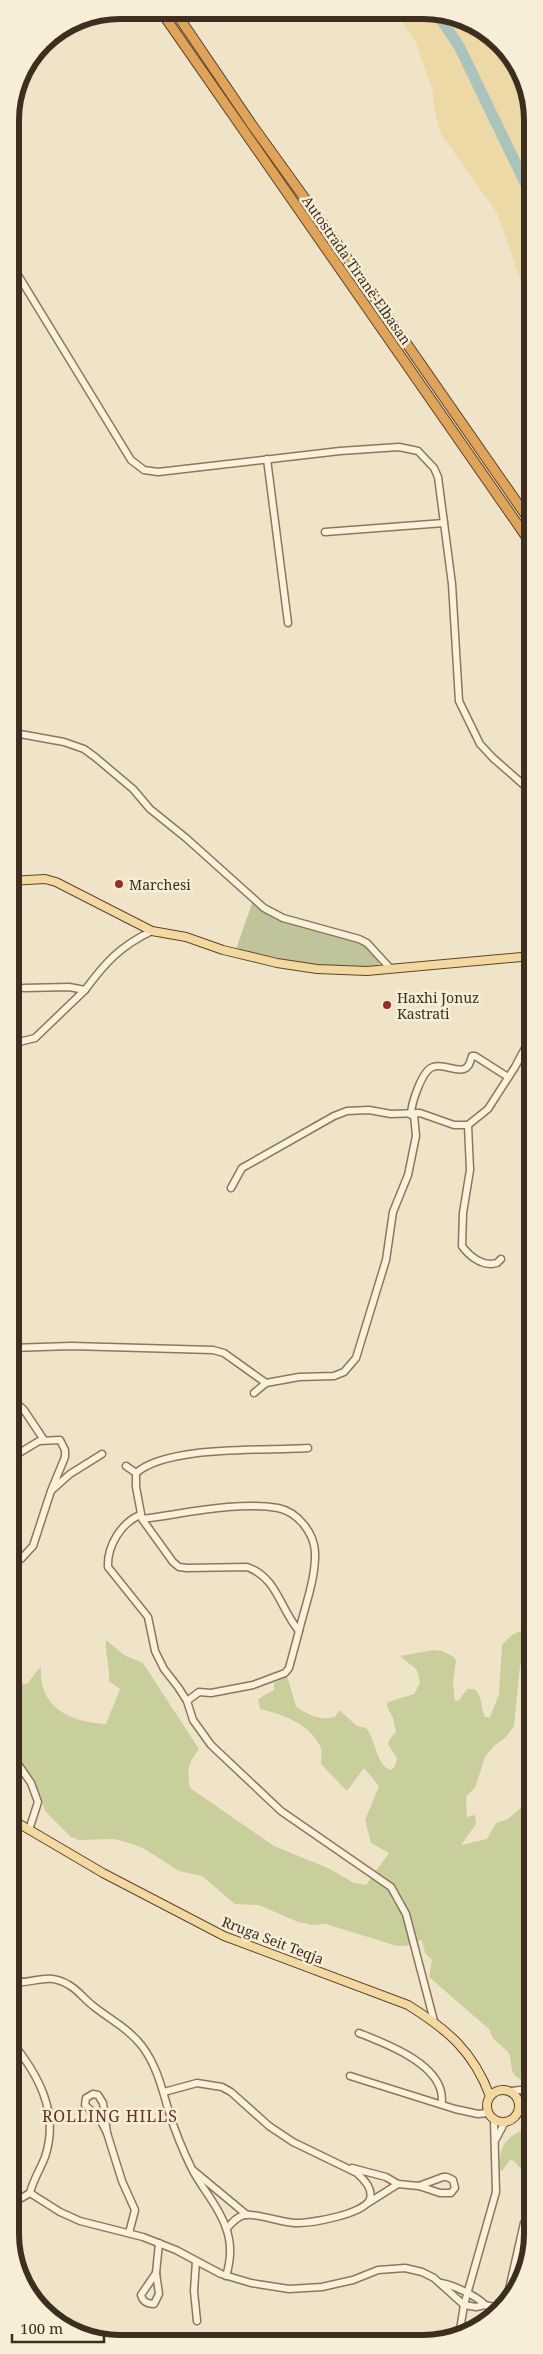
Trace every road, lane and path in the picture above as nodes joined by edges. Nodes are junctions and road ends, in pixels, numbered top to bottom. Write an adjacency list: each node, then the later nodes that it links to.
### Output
1 (166, 19): 8 (highway, Autostrada Tiranë-Elbasan)
2 (180, 19): 5 (highway, Autostrada Tiranë-Elbasan)
3 (19, 277): 4 (street)
4 (267, 459): 6 (street); 9 (street)
5 (524, 513)
6 (444, 523): 7 (street); 11 (street)
7 (325, 532)
8 (524, 533)
9 (288, 622)
10 (19, 733): 15 (street)
11 (524, 785)
12 (19, 880): 13 (main road)
13 (152, 930): 15 (main road); 17 (street)
14 (524, 958): 15 (main road)
15 (390, 968)
16 (24, 988): 17 (street)
17 (84, 990): 18 (street)
18 (19, 1042)
19 (524, 1049): 20 (street)
20 (508, 1077): 21 (street); 22 (street)
21 (413, 1115): 22 (street); 23 (street); 26 (street)
22 (468, 1125): 24 (street)
23 (231, 1188)
24 (501, 1259)
25 (19, 1348): 26 (street)
26 (266, 1383): 27 (street)
27 (254, 1393)
28 (19, 1405): 29 (street)
29 (44, 1440): 31 (street); 35 (street)
30 (308, 1448): 34 (street)
31 (19, 1452)
32 (102, 1454): 35 (street)
33 (126, 1466): 34 (street)
34 (136, 1473): 36 (street)
35 (51, 1491): 37 (street)
36 (141, 1517): 38 (street); 38 (street); 39 (street)
37 (19, 1559)
38 (299, 1631): 39 (street)
39 (187, 1701): 44 (street)
40 (19, 1766): 42 (street)
41 (19, 1824): 42 (main road, Rruga Seit Teqja)
42 (30, 1830): 44 (main road, Rruga Seit Teqja)
43 (19, 1983): 52 (street)
44 (434, 2021): 48 (main road, Rruga Seit Teqja)
45 (359, 2033): 55 (street)
46 (19, 2052): 69 (street)
47 (350, 2076): 55 (street)
48 (484, 2081): 50 (main road, Rruga Seit Teqja); 53 (main road, Rruga Seit Teqja)
49 (524, 2089): 51 (street)
50 (498, 2090): 51 (main road); 53 (main road)
51 (511, 2091): 56 (main road)
52 (164, 2092): 65 (street); 66 (street)
53 (490, 2096): 58 (main road)
54 (524, 2098): 56 (street)
55 (442, 2104): 58 (street)
56 (519, 2106): 57 (main road); 59 (main road)
57 (524, 2112)
58 (488, 2113): 61 (main road)
59 (516, 2116): 60 (main road); 62 (main road)
60 (524, 2119)
61 (494, 2120): 62 (main road); 64 (street)
62 (505, 2122): 64 (street)
63 (107, 2133): 63 (street); 75 (street)
64 (495, 2140): 82 (street)
65 (349, 2168): 67 (street); 71 (street)
66 (192, 2169): 72 (street); 74 (street)
67 (398, 2184): 68 (street); 71 (street)
68 (419, 2186): 68 (street)
69 (30, 2193): 70 (street); 75 (street)
70 (19, 2199)
71 (367, 2204): 72 (street)
72 (247, 2215): 74 (street)
73 (524, 2223): 81 (street)
74 (226, 2228): 79 (street)
75 (129, 2233): 76 (street)
76 (159, 2243): 77 (street); 78 (street)
77 (196, 2261): 79 (street); 86 (street)
78 (156, 2273)
79 (226, 2276): 80 (street)
80 (440, 2283): 82 (street); 83 (street)
81 (509, 2288)
82 (468, 2295): 83 (street); 84 (street)
83 (464, 2305): 84 (street); 87 (street)
84 (486, 2305): 85 (street)
85 (494, 2306)
86 (197, 2321)
87 (460, 2328)

